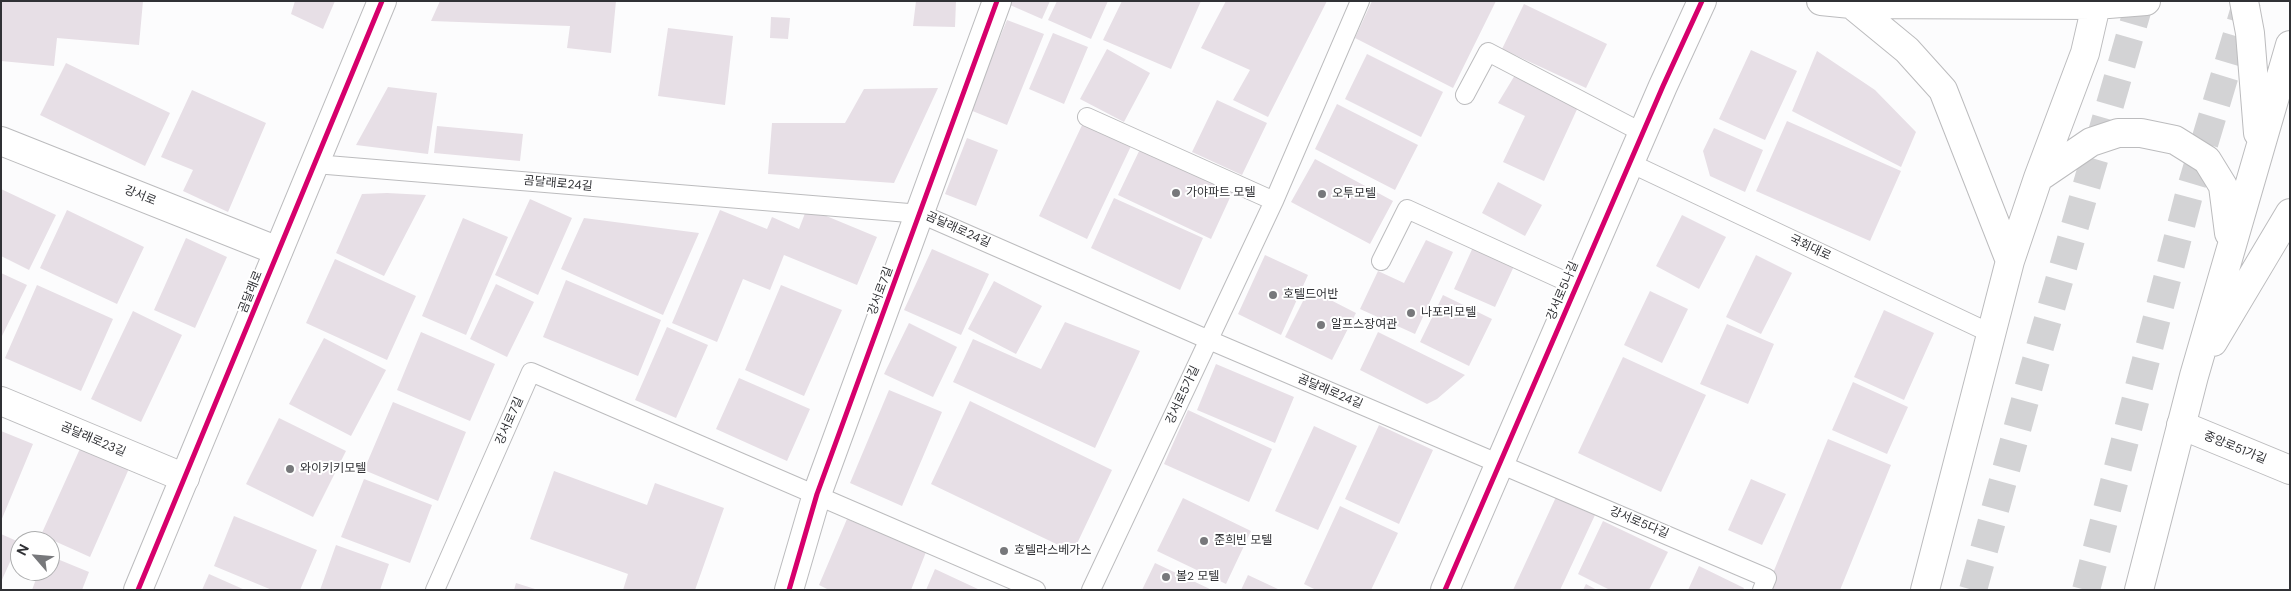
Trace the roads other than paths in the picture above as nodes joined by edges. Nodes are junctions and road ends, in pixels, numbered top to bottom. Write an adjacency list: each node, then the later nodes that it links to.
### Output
1 (382, 1): 18 (street, 곰달래로)
2 (997, 1): 22 (street, 강서로7길)
3 (1360, 1): 20 (lane, 강서로5가길)
4 (1702, 1): 14 (street, 강서로5나길)
5 (1821, 1): 10 (street)
6 (2146, 1): 9 (street)
7 (2244, 1): 16 (street)
8 (1981, 3): 9 (street); 10 (street)
9 (2097, 3): 19 (street)
10 (1851, 4): 26 (street)
11 (2290, 45): 16 (street)
12 (1465, 95): 14 (lane)
13 (1088, 117): 20 (lane)
14 (1643, 133): 17 (street, 강서로5나길)
15 (1, 142): 24 (street, 강서로)
16 (2259, 149): 23 (street)
17 (1630, 163): 27 (street, 강서로5나길); 28 (lane, 국회대로)
18 (315, 164): 22 (lane, 곰달래로24길); 24 (street, 곰달래로)
19 (2038, 178): 23 (street); 26 (street)
20 (1274, 201): 29 (lane, 강서로5가길)
21 (2290, 213): 30 (street)
22 (921, 214): 29 (lane, 곰달래로24길); 36 (street, 강서로7길)
23 (2230, 245): 30 (street)
24 (278, 251): 35 (street, 곰달래로)
25 (1381, 261): 27 (lane, 강서로5나길)
26 (2010, 261): 28 (street)
27 (1576, 286): 33 (street, 강서로5나길)
28 (1990, 333): 44 (street)
29 (1209, 340): 33 (lane, 곰달래로24길); 41 (lane, 강서로5가길)
30 (2194, 376): 32 (street)
31 (1, 402): 35 (street, 곰달래로23길)
32 (2181, 425): 34 (street, 중앙로51가길); 45 (street)
33 (1499, 464): 42 (street, 강서로5나길); 43 (lane, 강서로5다길)
34 (2290, 470)
35 (185, 478): 37 (street, 곰달래로)
36 (817, 494): 38 (lane, 강서로7길); 39 (street, 강서로7길); 40 (lane)
37 (138, 590)
38 (435, 590)
39 (789, 590)
40 (1036, 590)
41 (1091, 590)
42 (1445, 590)
43 (1762, 590)
44 (1925, 590)
45 (2139, 590)

